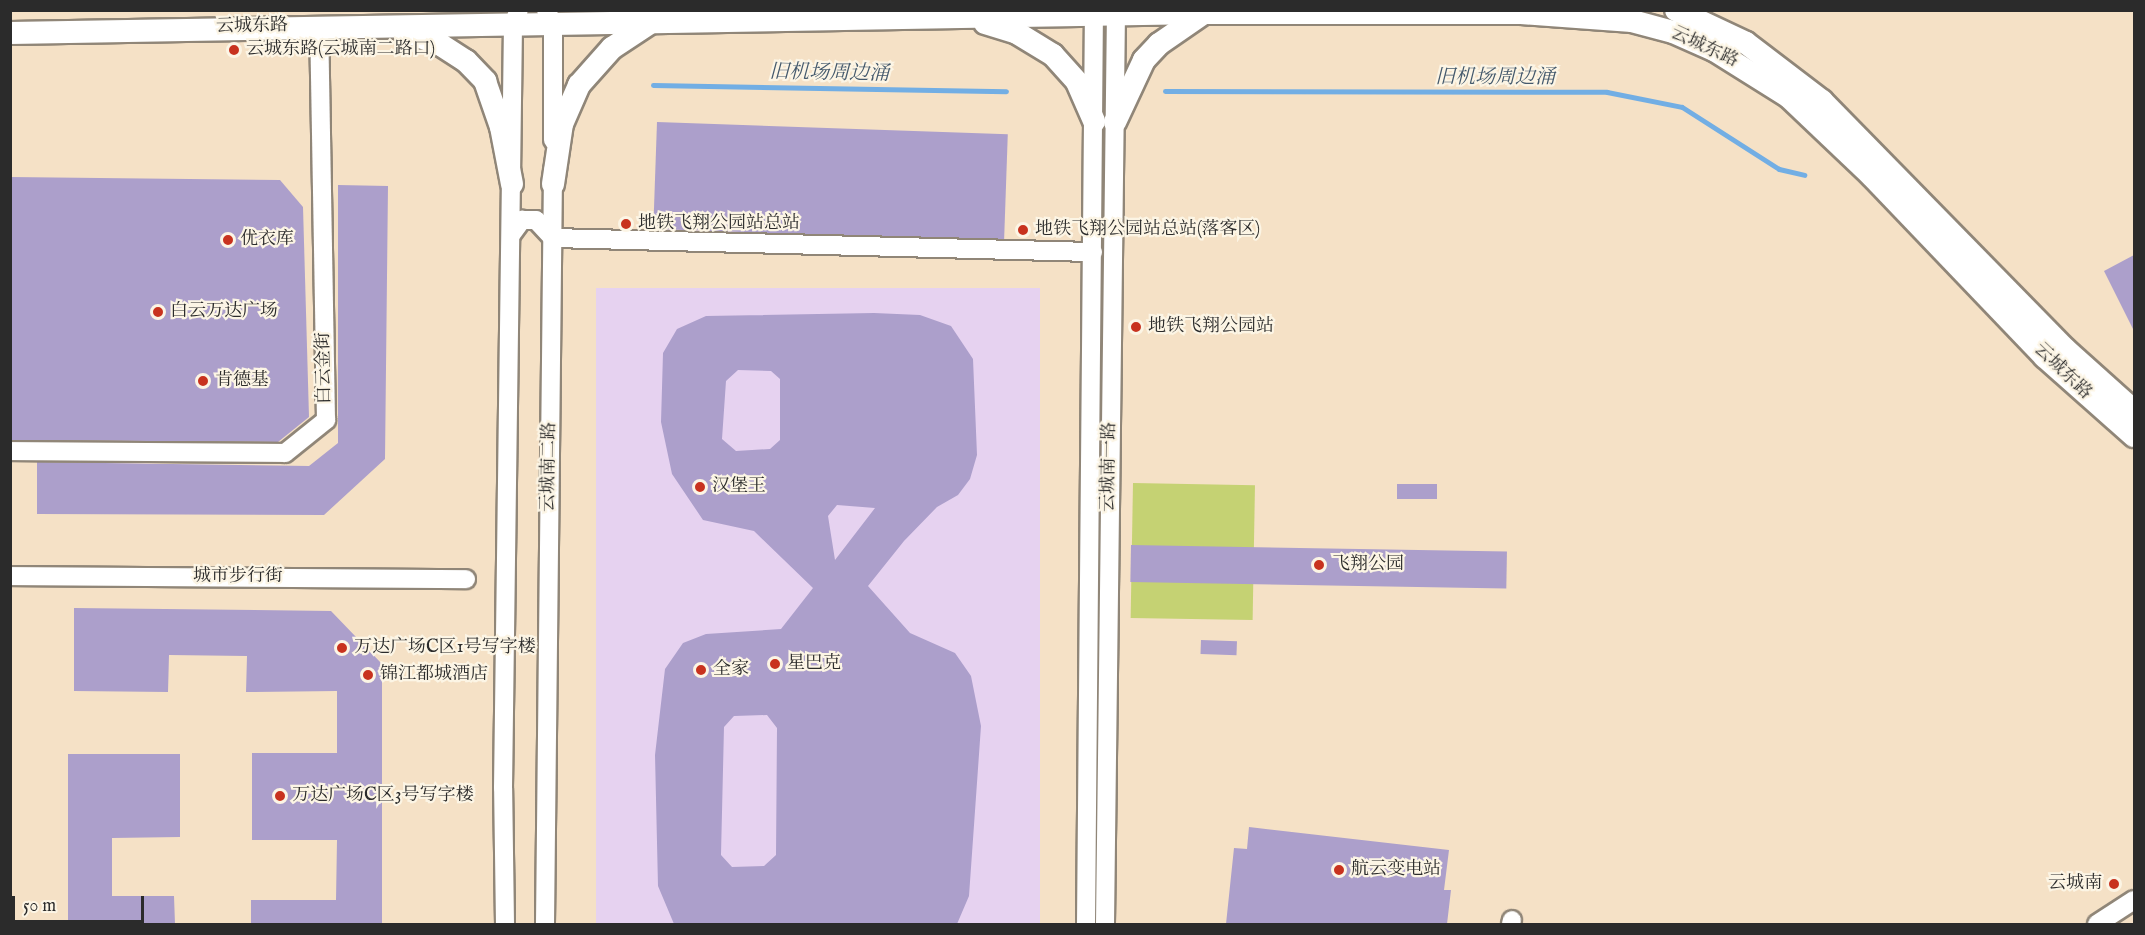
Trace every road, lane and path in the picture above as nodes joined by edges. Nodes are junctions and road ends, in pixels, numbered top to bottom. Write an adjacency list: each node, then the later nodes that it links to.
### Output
1 (1676, 10): 19 (main road, 云城东路)
2 (1093, 12): 3 (main road, 云城东路); 4 (main road, 云城东路); 13 (street, 云城南一路)
3 (1116, 12): 5 (main road, 云城东路); 13 (street, 云城南一路)
4 (998, 13): 8 (main road, 云城东路)
5 (1204, 13): 13 (main road); 20 (main road, 云城东路)
6 (516, 17): 7 (main road, 云城东路); 10 (main road, 云城东路); 14 (street)
7 (550, 17): 9 (main road, 云城东路); 15 (street, 云城南二路)
8 (957, 18): 9 (main road, 云城东路); 13 (main road)
9 (652, 21): 15 (main road)
10 (390, 25): 11 (main road, 云城东路); 14 (main road)
11 (319, 26): 12 (main road, 云城东路); 21 (street, 白云金街)
12 (10, 33)
13 (1104, 122): 18 (street, 云城南一路); 28 (street, 云城南一路)
14 (512, 184): 16 (street)
15 (553, 184): 17 (street, 云城南二路)
16 (511, 235): 17 (street); 25 (street)
17 (553, 238): 18 (street); 26 (street, 云城南二路)
18 (1093, 252): 27 (street, 云城南一路)
19 (2134, 411)
20 (2134, 436)
21 (10, 451)
22 (10, 576): 23 (street, 城市步行街)
23 (466, 579)
24 (2134, 900): 29 (street)
25 (505, 924)
26 (545, 924)
27 (1086, 924)
28 (1105, 924)
29 (2097, 924)

